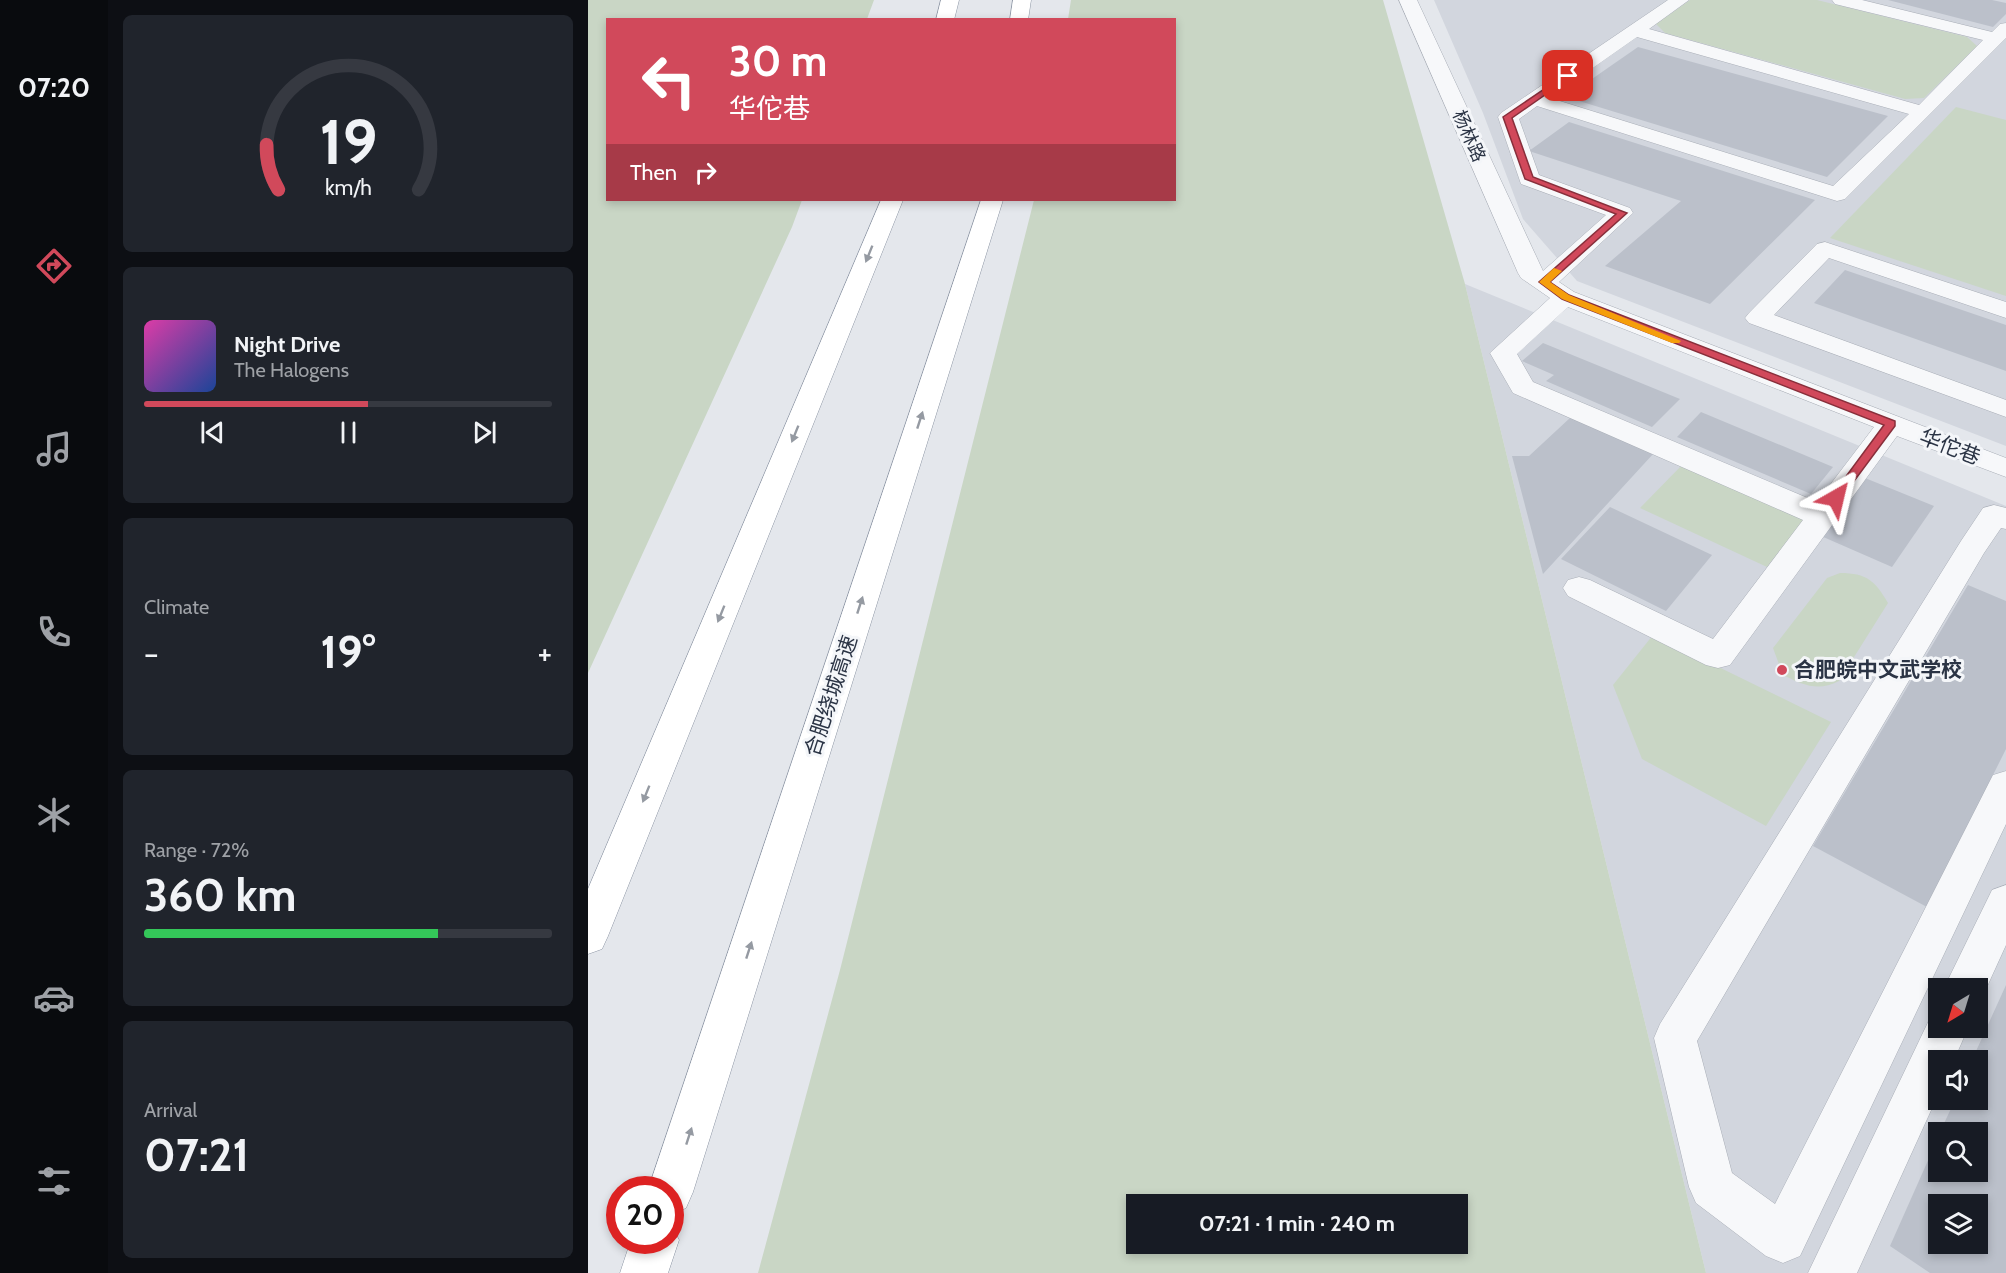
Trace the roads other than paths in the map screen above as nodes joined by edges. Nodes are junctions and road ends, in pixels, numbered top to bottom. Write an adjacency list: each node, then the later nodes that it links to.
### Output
1 (950, 0): 6 (highway)
2 (1022, 0): 7 (highway)
3 (1408, 0): 14 (street, 杨林路)
4 (1680, 0): 8 (street)
5 (1841, 0): 9 (street)
6 (946, 18)
7 (1019, 18)
8 (1635, 31): 10 (street); 11 (street)
9 (2001, 33): 11 (street)
10 (1534, 99): 11 (street); 14 (street)
11 (1923, 112)
12 (892, 201): 24 (highway, one-way to 24)
13 (992, 201): 27 (highway, 合肥绕城高速, one-way to 13)
14 (1547, 284): 17 (street, 华佗巷); 19 (street)
15 (2006, 310): 16 (street)
16 (2006, 409)
17 (1891, 424): 18 (street, 华佗巷); 19 (street)
18 (2006, 468)
19 (1822, 516): 21 (street)
20 (2006, 519): 22 (street)
21 (1579, 588)
22 (2006, 786)
23 (2006, 902): 25 (street)
24 (588, 936)
25 (1970, 978)
26 (1942, 1038): 30 (street)
27 (675, 1176)
28 (650, 1254): 29 (highway)
29 (644, 1273)
30 (1832, 1273)

